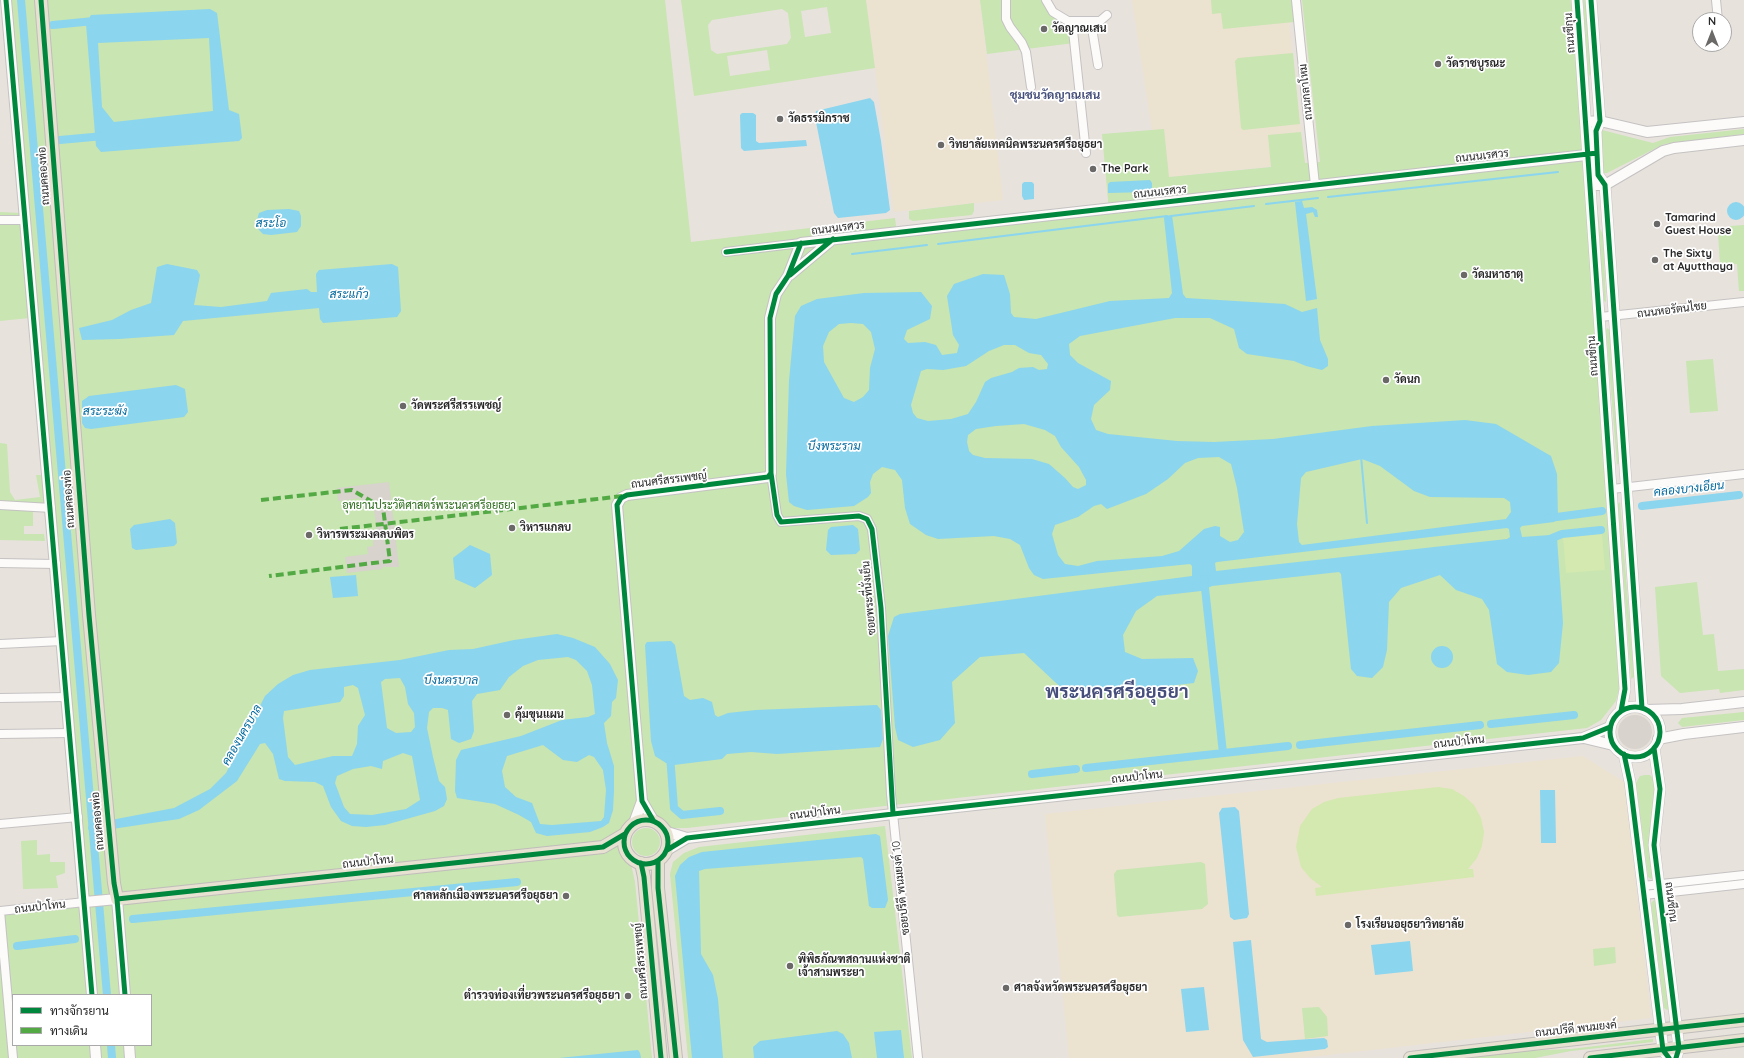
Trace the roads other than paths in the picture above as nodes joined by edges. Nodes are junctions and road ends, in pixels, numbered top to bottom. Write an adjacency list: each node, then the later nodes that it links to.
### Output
1 (6, 0): 25 (street, ถนนคลองท่อ)
2 (41, 0): 74 (main road, ถนนคลองท่อ)
3 (1006, 0): 14 (street)
4 (1046, 0): 11 (street)
5 (1296, 0): 22 (street, ถนนกลาโหม)
6 (1577, 0): 16 (main road, ถนนชีกุน)
7 (1592, 0): 15 (main road, ถนนชีกุน)
8 (1716, 0): 9 (street)
9 (1717, 12)
10 (1107, 14): 12 (street)
11 (1072, 21): 12 (street); 19 (street)
12 (1091, 22): 13 (street)
13 (1098, 66)
14 (1031, 88)
15 (1600, 121): 16 (street); 17 (street); 20 (main road, ถนนชีกุน)
16 (1586, 122): 20 (main road, ถนนชีกุน)
17 (1744, 122)
18 (1744, 140): 21 (street)
19 (1086, 153)
20 (1593, 154): 21 (main road, ถนนชีกุน); 22 (street, ถนนนเรศวร); 23 (main road, ถนนชีกุน)
21 (1605, 184): 23 (street); 31 (main road, ถนนชีกุน)
22 (1316, 185): 26 (street, ถนนนเรศวร)
23 (1591, 185): 32 (main road, ถนนชีกุน)
24 (0, 220): 25 (street)
25 (26, 220): 38 (street, ถนนคลองท่อ)
26 (833, 239): 27 (street, ถนนนเรศวร); 29 (street)
27 (801, 243): 28 (street, ถนนนเรศวร); 29 (street)
28 (726, 252)
29 (788, 276): 33 (street)
30 (1744, 302): 31 (street, ถนนหอรัตนไชย)
31 (1614, 316): 32 (street, ถนนหอรัตนไชย); 35 (main road, ถนนชีกุน)
32 (1600, 317): 36 (main road, ถนนชีกุน)
33 (771, 473): 56 (street, ถนนศรีสรรเพชญ์); 57 (street, ซอยพระที่นั่งเย็น)
34 (1744, 474): 35 (street)
35 (1626, 488): 36 (street); 46 (main road, ถนนชีกุน)
36 (1612, 489): 47 (main road, ถนนชีกุน)
37 (0, 505): 38 (street)
38 (51, 508): 40 (street, ถนนคลองท่อ)
39 (0, 563): 40 (street)
40 (56, 564): 41 (street, ถนนคลองท่อ)
41 (62, 641): 42 (street); 43 (street, ถนนคลองท่อ)
42 (0, 644)
43 (67, 697): 44 (street); 50 (street, ถนนคลองท่อ)
44 (0, 698)
45 (1744, 702): 46 (street)
46 (1644, 709): 47 (main road); 53 (main road)
47 (1621, 712): 48 (main road)
48 (1610, 727): 52 (street, ถนนป่าโทน); 54 (main road)
49 (1744, 727): 53 (street)
50 (70, 733): 51 (street); 58 (street, ถนนคลองท่อ)
51 (0, 734)
52 (1584, 738): 54 (street, ถนนป่าโทน); 57 (street, ถนนป่าโทน)
53 (1656, 744): 55 (main road); 72 (main road, ถนนชีกุน)
54 (1613, 745): 55 (main road)
55 (1624, 754): 73 (main road)
56 (642, 802): 59 (street, ถนนศรีสรรเพชญ์); 60 (street, ถนนศรีสรรเพชญ์)
57 (893, 814): 64 (street, ถนนป่าโทน); 97 (street, ซอยปรีดี พนมยงค์ 10)
58 (78, 817): 61 (street); 75 (street, ถนนคลองท่อ)
59 (652, 820): 60 (main road); 62 (main road)
60 (634, 823): 63 (main road)
61 (0, 824)
62 (666, 832): 64 (street, ถนนป่าโทน); 66 (main road)
63 (625, 834): 65 (main road, ถนนป่าโทน); 67 (main road)
64 (687, 838): 66 (street, ถนนป่าโทน)
65 (605, 846): 67 (main road, ถนนป่าโทน); 74 (main road, ถนนป่าโทน)
66 (668, 850): 68 (main road)
67 (627, 853): 69 (main road)
68 (658, 861): 69 (main road); 77 (main road)
69 (641, 863): 78 (main road, ถนนศรีสรรเพชญ์)
70 (1744, 875): 72 (street)
71 (1744, 884): 72 (street)
72 (1659, 889): 73 (street); 84 (main road, ถนนชีกุน)
73 (1643, 891): 85 (main road)
74 (114, 899): 75 (street, ถนนป่าโทน); 82 (street, ถนนคลองท่อ)
75 (87, 902): 76 (street, ถนนป่าโทน); 81 (street, ถนนคลองท่อ)
76 (0, 911): 92 (street)
77 (665, 955): 78 (main road); 79 (main road)
78 (651, 956): 80 (main road, ถนนศรีสรรเพชญ์)
79 (669, 988): 80 (main road); 96 (main road)
80 (654, 989): 95 (main road, ถนนศรีสรรเพชญ์)
81 (92, 994)
82 (125, 994)
83 (1744, 1020): 84 (main road, ถนนปรีดี พนมยงค์)
84 (1677, 1028): 85 (main road, ถนนปรีดี พนมยงค์); 89 (main road, ถนนชีกุน)
85 (1661, 1030): 90 (main road); 91 (main road, ถนนปรีดี พนมยงค์)
86 (1744, 1040): 89 (main road)
87 (95, 1046): 93 (street)
88 (129, 1046): 94 (street)
89 (1678, 1053): 90 (main road)
90 (1666, 1054): 99 (main road)
91 (1426, 1057): 98 (main road, ถนนปรีดี พนมยงค์)
92 (13, 1058)
93 (96, 1058)
94 (130, 1058)
95 (661, 1058)
96 (676, 1058)
97 (918, 1058)
98 (1410, 1058)
99 (1590, 1058)

